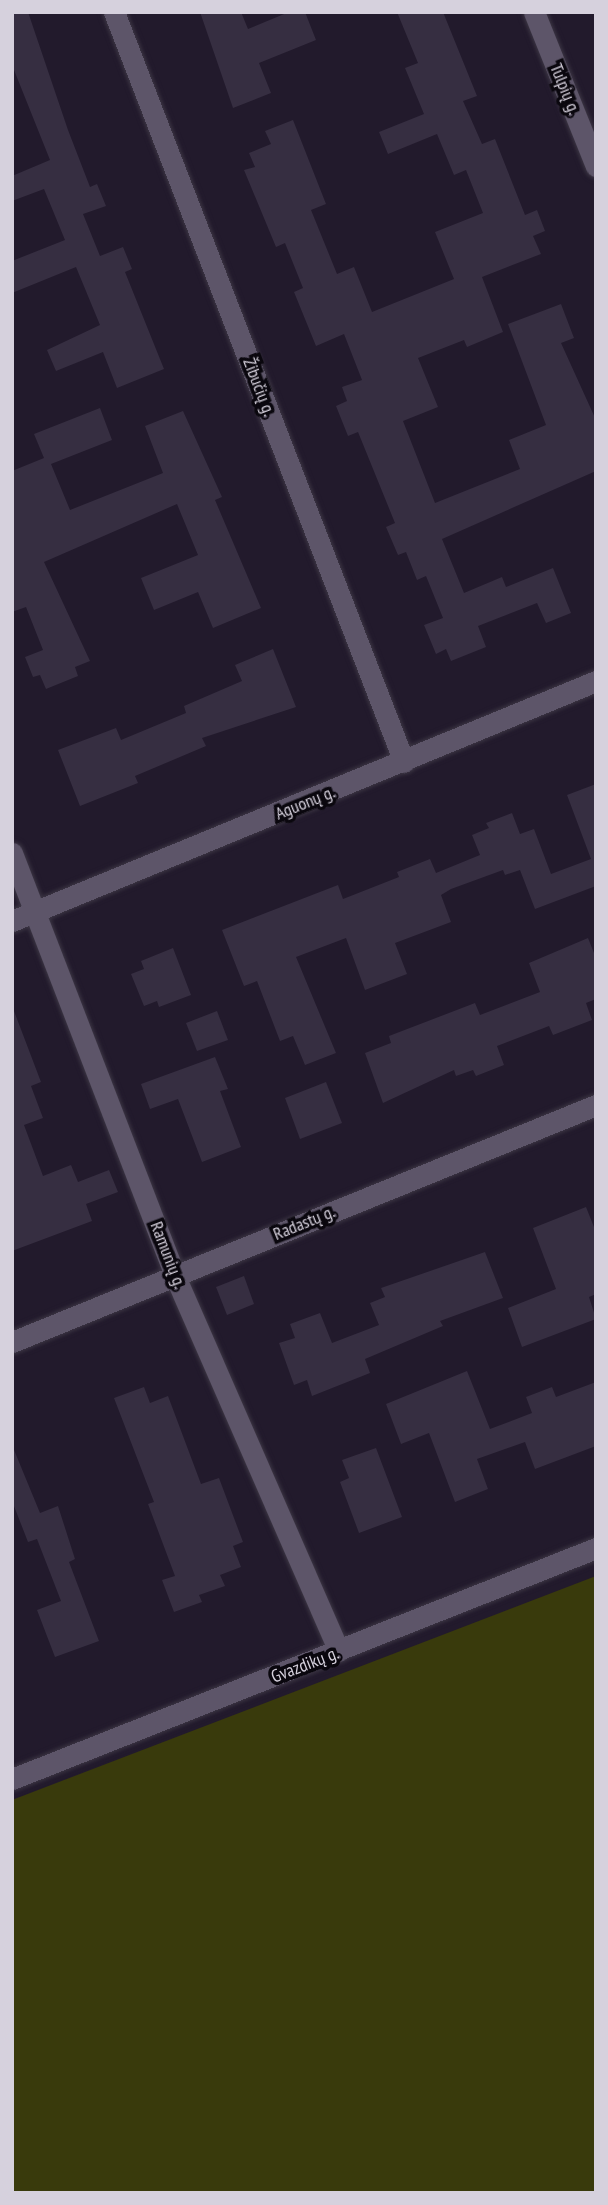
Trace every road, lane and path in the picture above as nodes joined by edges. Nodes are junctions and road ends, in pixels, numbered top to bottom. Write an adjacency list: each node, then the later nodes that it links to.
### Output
1 (114, 12): 5 (street, Žibučių g.)
2 (534, 12): 3 (street, Tulpių g.)
3 (596, 166)
4 (596, 681): 5 (street, Aguonų g.)
5 (404, 762): 7 (street, Aguonų g.)
6 (12, 853): 7 (street, Ramunių g.)
7 (36, 912): 8 (street, Aguonų g.); 10 (street, Ramunių g.)
8 (12, 921)
9 (596, 1105): 10 (street, Radastų g.)
10 (175, 1276): 11 (street, Radastų g.); 13 (street, Ramunių g.)
11 (12, 1342)
12 (596, 1548): 13 (street, Gvazdikų g.)
13 (339, 1651): 14 (street, Gvazdikų g.)
14 (12, 1779)

